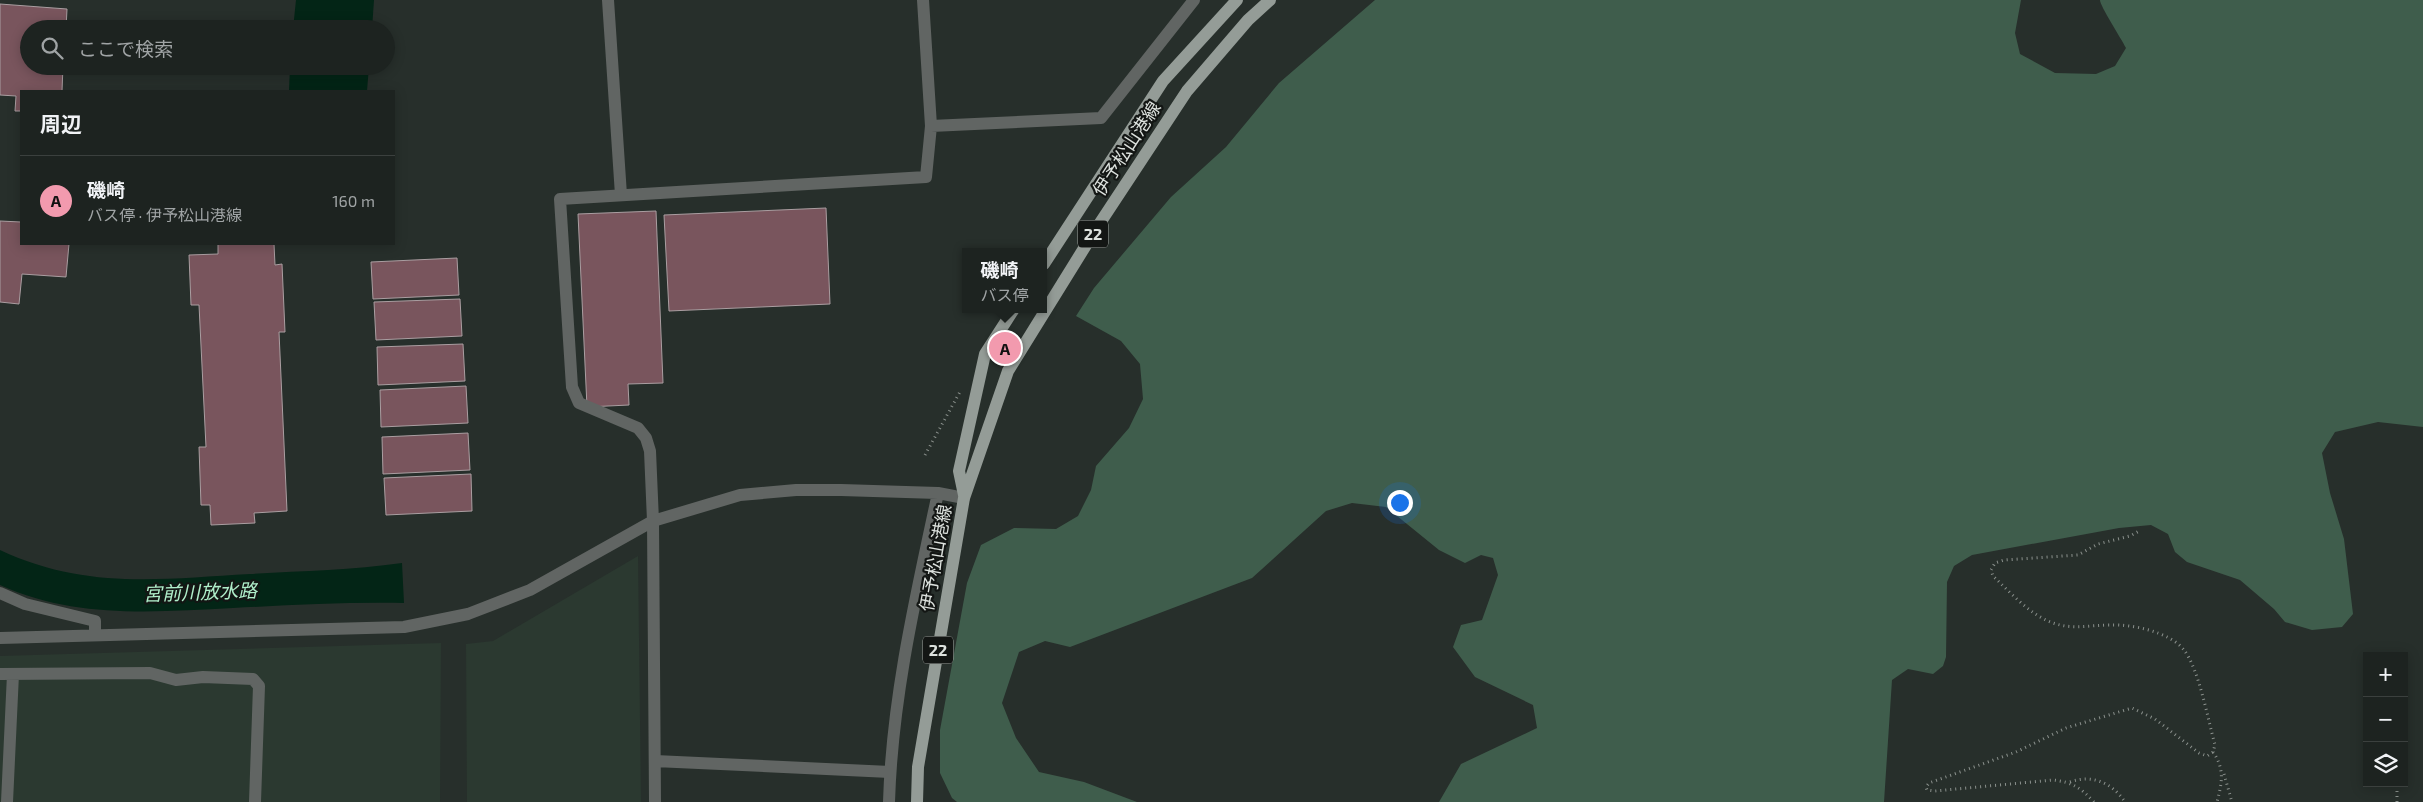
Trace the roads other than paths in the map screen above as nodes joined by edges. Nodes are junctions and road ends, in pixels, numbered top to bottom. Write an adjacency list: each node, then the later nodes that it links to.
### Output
1 (608, 0): 7 (street)
2 (922, 0): 6 (street)
3 (1194, 0): 6 (street)
4 (1237, 0): 8 (main road, 伊予松山港線 / 22)
5 (1270, 0): 9 (main road, 伊予松山港線 / 22)
6 (931, 126): 7 (street)
7 (621, 195): 14 (street)
8 (1047, 259)
9 (1047, 308)
10 (1011, 313): 13 (main road, 伊予松山港線 / 22)
11 (1044, 313): 13 (main road, 伊予松山港線 / 22)
12 (938, 493): 13 (street); 14 (street); 21 (street)
13 (964, 498): 26 (main road, 伊予松山港線 / 22)
14 (653, 521): 16 (street); 20 (street)
15 (0, 593): 16 (street)
16 (95, 635): 17 (street)
17 (0, 638)
18 (0, 674): 19 (street)
19 (13, 674): 22 (street); 23 (street)
20 (655, 761): 21 (street); 24 (street)
21 (890, 772): 25 (street)
22 (7, 802)
23 (254, 802)
24 (655, 802)
25 (889, 802)
26 (917, 802)

